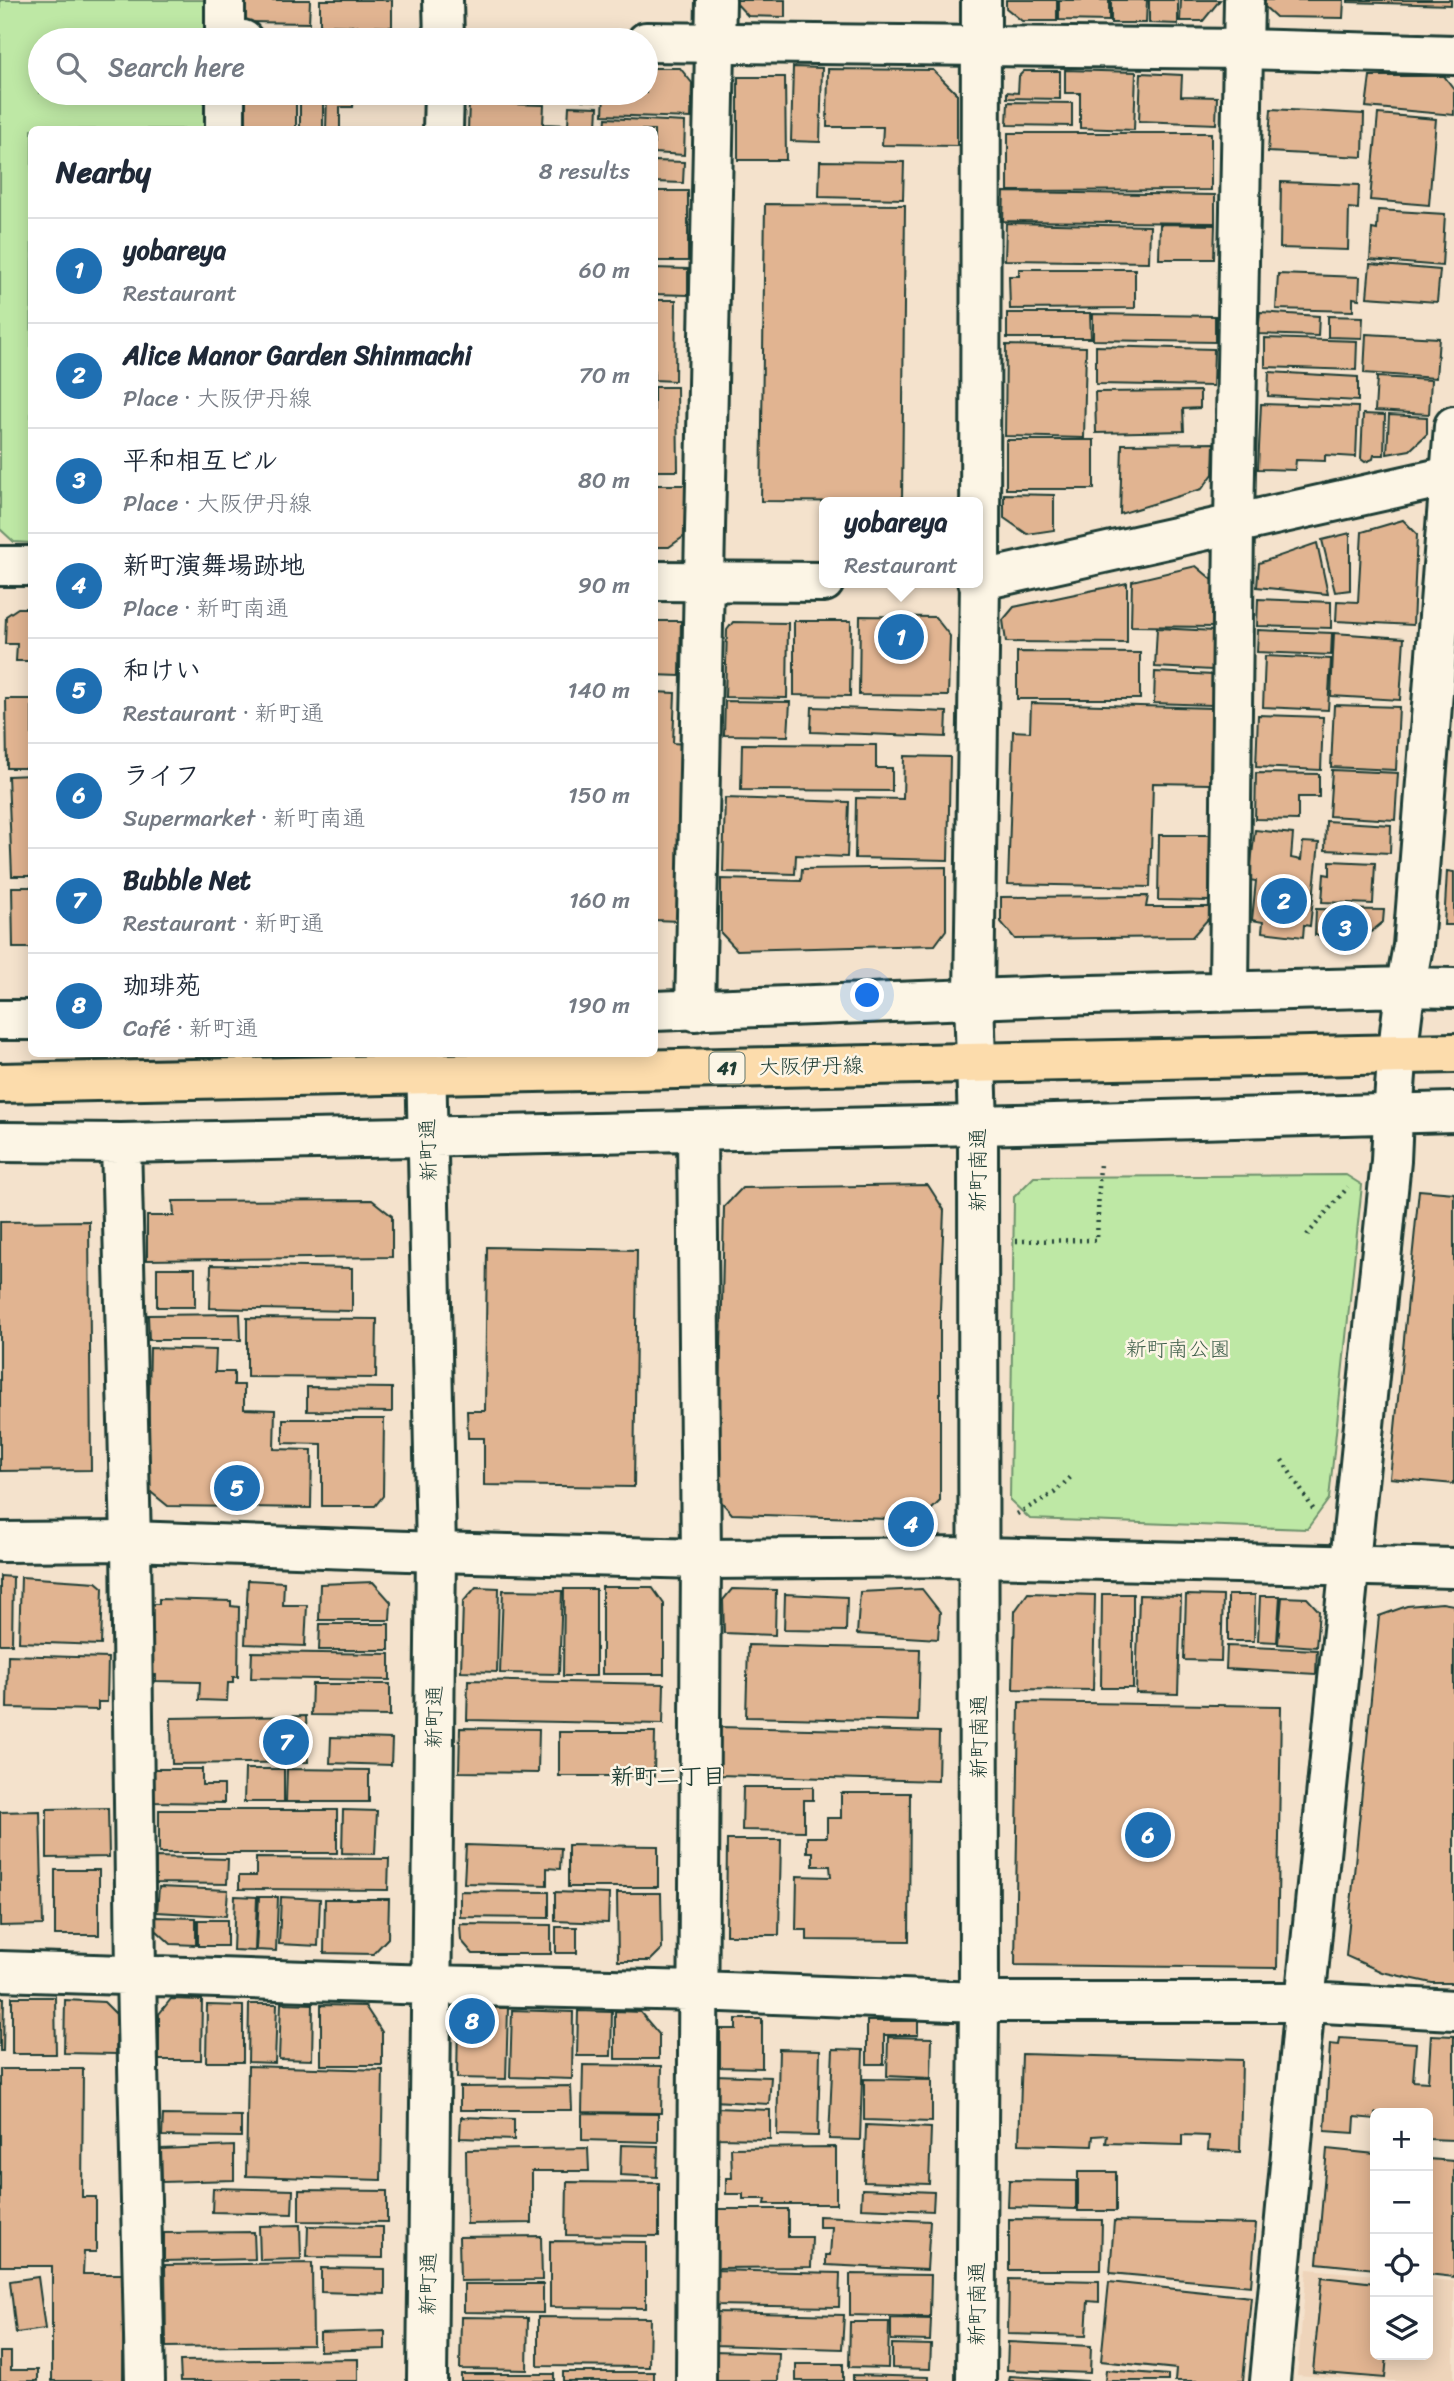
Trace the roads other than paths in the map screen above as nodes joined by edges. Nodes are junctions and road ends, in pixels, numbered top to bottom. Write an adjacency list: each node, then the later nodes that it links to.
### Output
1 (225, 0): 6 (street)
2 (443, 0): 7 (street)
3 (716, 0): 8 (street)
4 (981, 0): 10 (street, 新町南通)
5 (1244, 0): 11 (street)
6 (225, 28)
7 (444, 28)
8 (715, 41): 9 (street); 10 (street); 26 (street)
9 (658, 42)
10 (981, 46): 11 (street); 19 (street, 新町南通)
11 (1242, 49): 12 (street); 20 (street)
12 (1454, 55)
13 (225, 105): 15 (street)
14 (444, 105): 16 (street)
15 (225, 126)
16 (443, 126)
17 (1454, 426): 18 (street)
18 (1451, 475): 20 (street); 28 (street)
19 (979, 497)
20 (1234, 523): 23 (street); 30 (street)
21 (0, 566): 22 (street)
22 (28, 566)
23 (983, 580)
24 (658, 581): 26 (street)
25 (819, 582): 26 (street)
26 (705, 583): 33 (street)
27 (979, 588): 31 (street, 新町南通)
28 (1405, 987): 29 (street); 30 (street); 36 (street)
29 (1454, 988)
30 (1229, 990): 31 (street)
31 (974, 998): 33 (street); 40 (street, 新町南通)
32 (658, 1011): 33 (street)
33 (695, 1011)
34 (0, 1020): 35 (street)
35 (28, 1020)
36 (1399, 1053): 37 (main road, 大阪伊丹線 / 41); 40 (main road, 大阪伊丹線 / 41); 42 (street)
37 (1454, 1053)
38 (426, 1064): 39 (main road, 大阪伊丹線 / 41); 40 (main road, 大阪伊丹線 / 41); 44 (street, 新町通)
39 (0, 1083)
40 (977, 1094): 42 (street); 43 (street); 50 (street, 新町南通)
41 (1454, 1112): 42 (street)
42 (1393, 1113): 52 (street)
43 (697, 1131): 44 (street); 51 (street)
44 (427, 1136): 46 (street); 49 (street, 新町通)
45 (0, 1142): 46 (street)
46 (121, 1143): 47 (street)
47 (131, 1541): 48 (street); 49 (street); 55 (street)
48 (0, 1542)
49 (436, 1552): 51 (street); 56 (street, 新町通)
50 (978, 1557): 51 (street); 52 (street); 58 (street, 新町南通)
51 (701, 1559): 57 (street)
52 (1351, 1565): 53 (street); 59 (street)
53 (1454, 1568)
54 (0, 1971): 55 (street)
55 (136, 1975): 56 (street); 61 (street)
56 (431, 1985): 57 (street); 62 (street, 新町通)
57 (699, 1991): 58 (street); 63 (street)
58 (979, 2002): 59 (street); 64 (street, 新町南通)
59 (1305, 2003): 60 (street); 65 (street)
60 (1454, 2010)
61 (145, 2381)
62 (427, 2381)
63 (696, 2381)
64 (976, 2381)
65 (1270, 2381)

